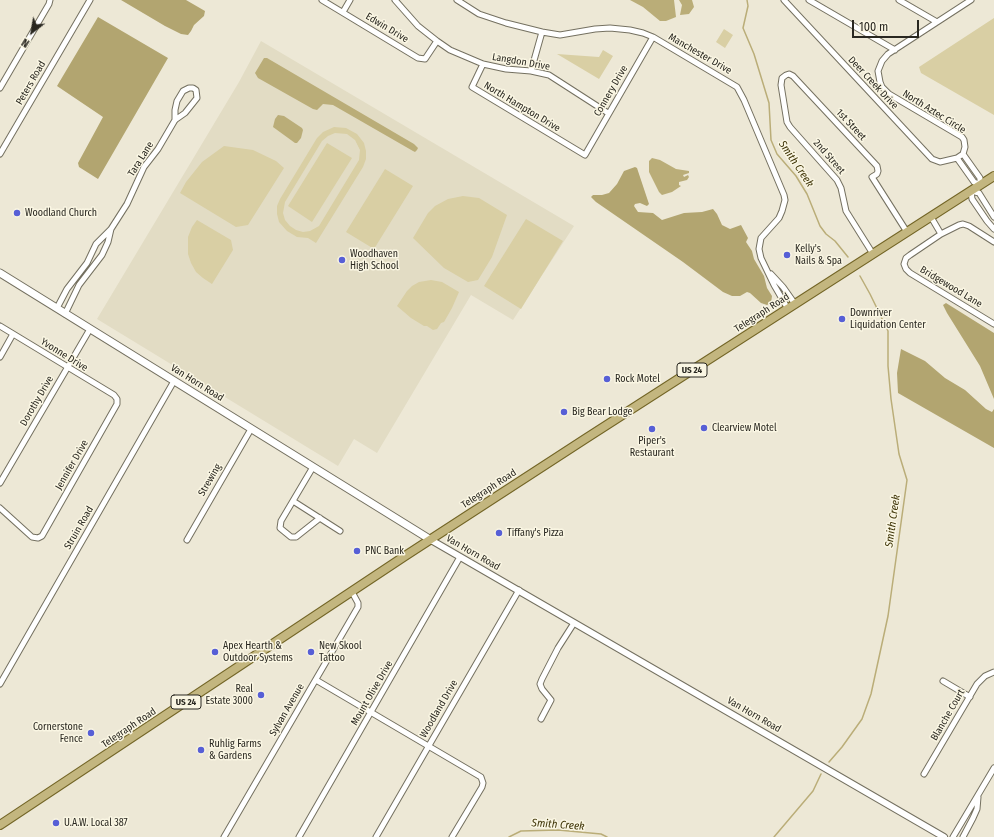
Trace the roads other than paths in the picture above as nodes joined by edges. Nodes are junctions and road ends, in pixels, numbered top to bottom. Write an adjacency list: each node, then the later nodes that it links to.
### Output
1 (50, 0): 19 (street)
2 (90, 0): 23 (street, Peters Road)
3 (322, 0): 11 (street, Edwin Drive)
4 (350, 0): 11 (street)
5 (395, 0): 15 (street, Langdon Drive)
6 (458, 0): 13 (street, Manchester Drive)
7 (784, 0): 26 (street, Deer Creek Drive)
8 (809, 0): 16 (street)
9 (899, 0): 12 (street)
10 (971, 0): 12 (street)
11 (343, 12): 15 (street, Edwin Drive)
12 (937, 22): 16 (street)
13 (542, 32): 14 (street, Manchester Drive); 18 (street)
14 (653, 37): 20 (street, Connery Drive); 41 (street, Manchester Drive)
15 (437, 41): 17 (street, Langdon Drive)
16 (895, 50): 24 (street, North Aztec Circle)
17 (483, 64): 18 (street, Langdon Drive); 25 (street, North Hampton Drive)
18 (531, 71): 20 (street, Langdon Drive)
19 (0, 88)
20 (608, 113): 25 (street, Connery Drive)
21 (787, 117): 35 (street, 1st Street); 38 (street, 2nd Street)
22 (175, 120): 22 (street, Tara Lane); 33 (street, Tara Lane)
23 (0, 154)
24 (963, 154): 26 (street, Deer Creek Drive); 28 (street)
25 (585, 155)
26 (957, 158): 28 (street)
27 (994, 176): 28 (main road, Telegraph Road / US 24)
28 (980, 185): 29 (main road, Telegraph Road / US 24)
29 (971, 191): 30 (street); 31 (main road, Telegraph Road / US 24); 32 (street)
30 (994, 216): 32 (street)
31 (931, 217): 35 (main road, Telegraph Road / US 24); 36 (street)
32 (986, 221): 34 (street)
33 (111, 229): 39 (street, Tara Lane); 40 (street, Tara Lane)
34 (994, 229)
35 (907, 232): 38 (main road, Telegraph Road / US 24)
36 (941, 234): 37 (street, Bridgewood Lane); 49 (street, Bridgewood Lane)
37 (994, 242)
38 (873, 254): 45 (main road, Telegraph Road / US 24)
39 (89, 259): 40 (street); 43 (street, Tara Lane)
40 (96, 263): 44 (street, Tara Lane)
41 (769, 272): 45 (street, Manchester Drive); 47 (street, Manchester Drive)
42 (0, 273): 46 (main road, Van Horn Road)
43 (72, 282): 44 (street); 46 (street, Tara Lane)
44 (79, 285): 48 (street, Tara Lane)
45 (795, 304): 47 (main road, Telegraph Road / US 24)
46 (57, 308): 48 (main road, Van Horn Road)
47 (788, 309): 65 (main road, Telegraph Road / US 24)
48 (65, 314): 51 (main road, Van Horn Road)
49 (994, 324)
50 (0, 326): 52 (street, Yvonne Drive)
51 (90, 329): 54 (street, Dorothy Drive); 55 (main road, Van Horn Road)
52 (13, 334): 53 (street); 54 (street, Yvonne Drive)
53 (0, 357)
54 (67, 367): 56 (street, Yvonne Drive); 59 (street, Dorothy Drive)
55 (174, 381): 57 (main road, Van Horn Road); 73 (street, Struin Road)
56 (117, 400): 61 (street, Jennifer Drive)
57 (251, 429): 58 (main road, Van Horn Road); 64 (street, Strewing)
58 (313, 467): 60 (street); 65 (main road, Van Horn Road)
59 (0, 483)
60 (293, 501): 62 (street); 62 (street)
61 (0, 508)
62 (320, 518): 63 (street)
63 (340, 531)
64 (187, 540)
65 (431, 540): 66 (street, Van Horn Road); 68 (main road, Telegraph Road / US 24)
66 (460, 557): 67 (street, Van Horn Road); 75 (street, Mount Olive Drive)
67 (519, 590): 69 (street, Van Horn Road); 77 (street, Woodland Drive)
68 (352, 592): 71 (street, Sylvan Avenue); 81 (main road, Telegraph Road / US 24)
69 (574, 623): 76 (street); 86 (street, Van Horn Road)
70 (994, 672): 74 (street, Blanche Court)
71 (316, 680): 75 (street); 82 (street, Sylvan Avenue)
72 (943, 681): 74 (street)
73 (0, 684)
74 (970, 697): 79 (street, Blanche Court)
75 (371, 712): 77 (street); 83 (street, Mount Olive Drive)
76 (541, 719)
77 (429, 745): 84 (street, Woodland Drive); 85 (street)
78 (994, 768): 80 (street)
79 (924, 774)
80 (978, 796): 87 (street); 88 (street)
81 (0, 825)
82 (225, 836)
83 (299, 837)
84 (376, 837)
85 (452, 837)
86 (944, 837)
87 (953, 837)
88 (963, 837)

